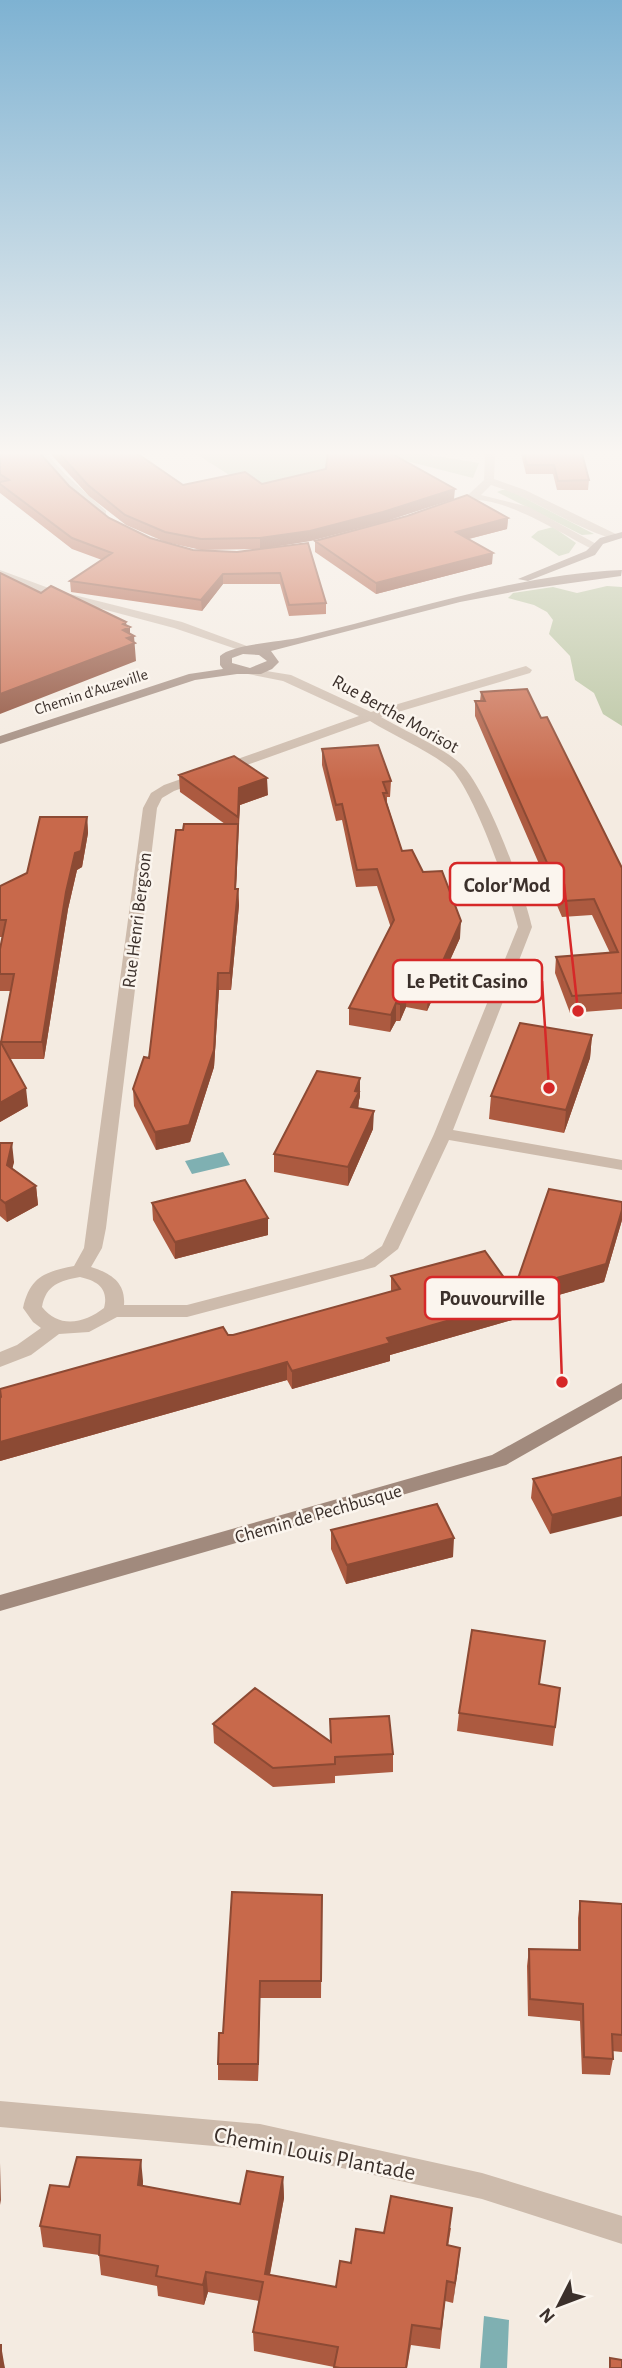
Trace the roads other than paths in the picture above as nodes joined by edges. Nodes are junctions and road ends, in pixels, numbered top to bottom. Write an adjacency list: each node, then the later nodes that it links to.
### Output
1 (567, 561): 5 (street, Chemin d'Auzeville)
2 (599, 561): 4 (street)
3 (0, 573): 6 (street)
4 (621, 573): 5 (street, Chemin d'Auzeville)
5 (491, 591): 7 (street, Chemin d'Auzeville)
6 (210, 637): 8 (street); 9 (street)
7 (308, 641): 8 (street, Chemin d'Auzeville); 10 (street, Chemin d'Auzeville)
8 (252, 650): 9 (street, Chemin d'Auzeville); 10 (street)
9 (225, 659): 11 (street); 14 (street, Chemin d'Auzeville)
10 (273, 661): 13 (street, Chemin d'Auzeville); 15 (street, Rue Berthe Morisot)
11 (238, 670): 13 (street, Chemin d'Auzeville); 14 (street, Chemin d'Auzeville)
12 (526, 670): 16 (street)
13 (252, 671): 15 (street, Rue Berthe Morisot)
14 (193, 677): 17 (street, Chemin d'Auzeville)
15 (287, 678): 16 (street, Rue Berthe Morisot)
16 (373, 718): 18 (street, Rue Berthe Morisot); 20 (street, Rue Henri Bergson)
17 (0, 740)
18 (443, 1133): 19 (street); 21 (street)
19 (622, 1165)
20 (80, 1272): 21 (street); 22 (street)
21 (113, 1311): 22 (street)
22 (56, 1327): 23 (street)
23 (0, 1360)
24 (622, 1391): 25 (street, Chemin de Pechbusque)
25 (0, 1603)
26 (0, 2114): 27 (street, Chemin Louis Plantade)
27 (622, 2230)

